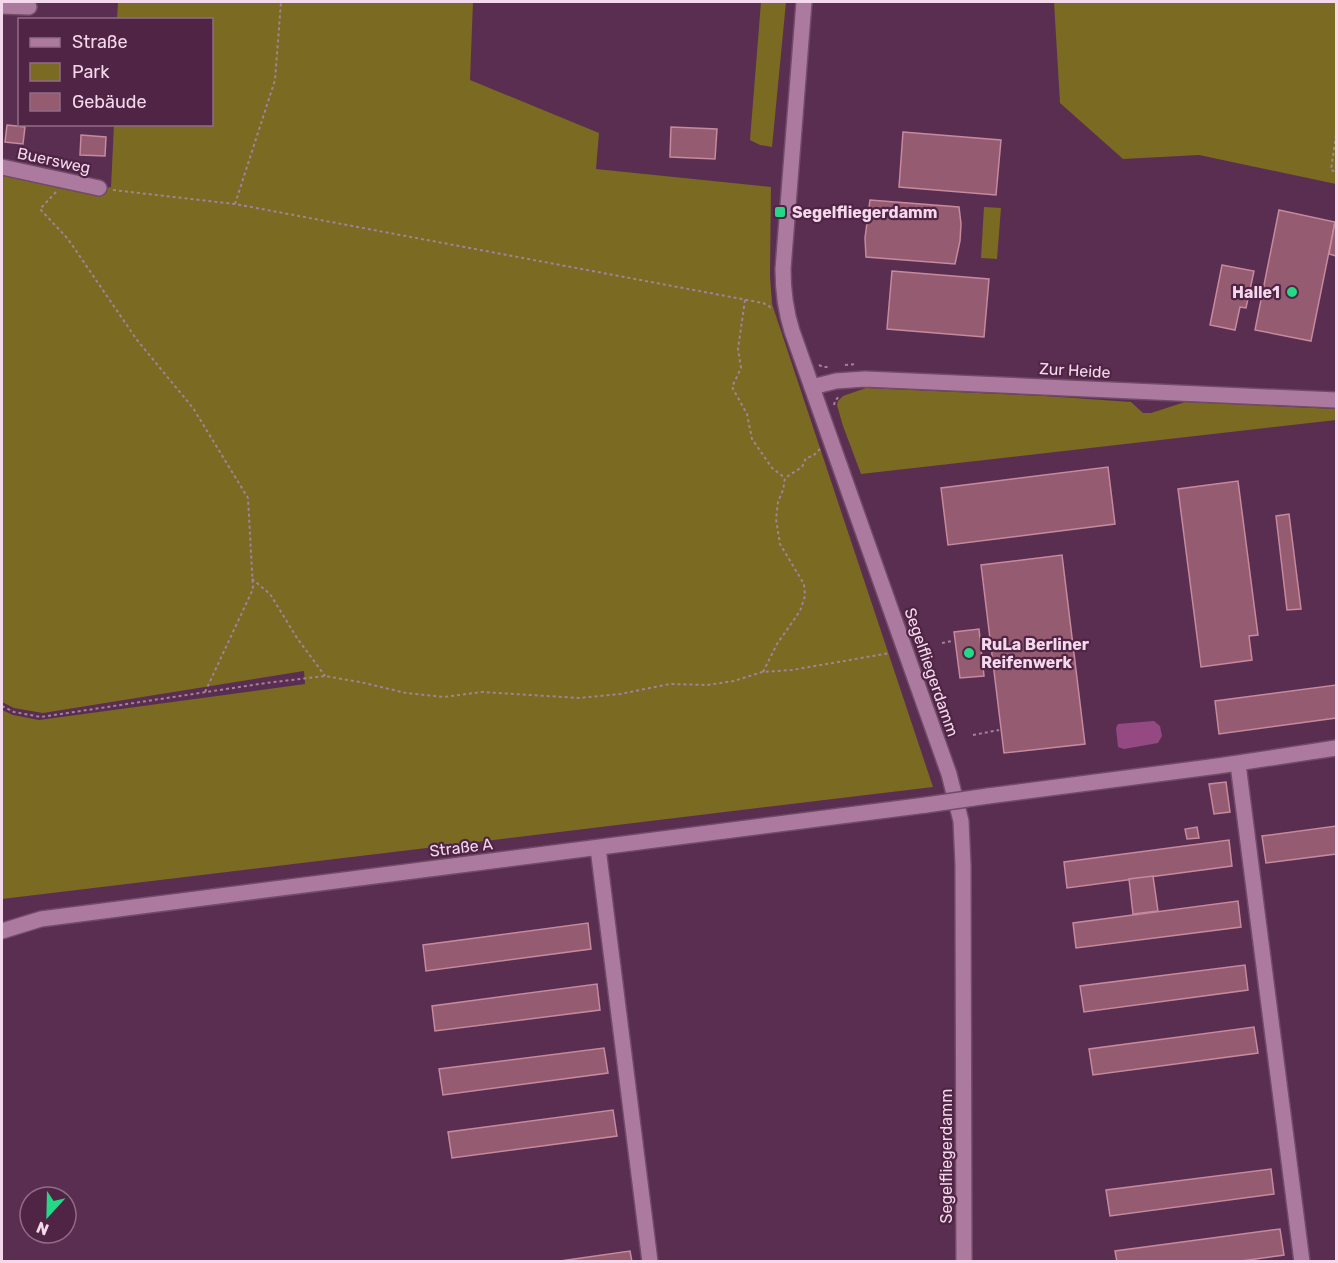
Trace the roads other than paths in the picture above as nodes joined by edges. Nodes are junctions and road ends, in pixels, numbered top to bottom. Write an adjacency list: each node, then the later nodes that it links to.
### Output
1 (804, 2): 6 (street, Segelfliegerdamm)
2 (2, 6): 3 (street)
3 (28, 7)
4 (2, 167): 5 (street, Buersweg)
5 (99, 188)
6 (812, 387): 7 (street, Zur Heide); 13 (street, Segelfliegerdamm)
7 (1336, 400)
8 (1336, 748): 9 (street, Straße A)
9 (1238, 764): 10 (street, Straße A, bridge); 14 (street)
10 (598, 848): 11 (street, Straße A); 12 (street)
11 (2, 931)
12 (650, 1262)
13 (964, 1262)
14 (1302, 1262)

